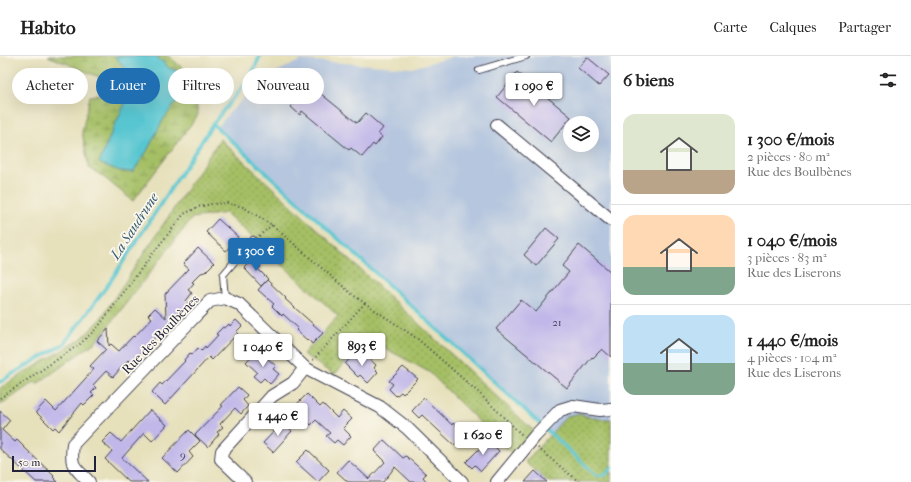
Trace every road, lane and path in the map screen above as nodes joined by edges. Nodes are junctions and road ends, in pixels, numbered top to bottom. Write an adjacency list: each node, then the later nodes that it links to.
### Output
1 (526, 56): 2 (lane)
2 (479, 70)
3 (497, 125): 4 (street)
4 (611, 220)
5 (272, 225): 6 (path); 8 (path); 10 (path)
6 (253, 240): 7 (lane)
7 (225, 298): 9 (street); 13 (street, Rue des Boulbènes)
8 (365, 303): 9 (path); 12 (path)
9 (305, 368): 14 (street); 15 (street)
10 (0, 398)
11 (611, 409): 12 (street)
12 (533, 439): 16 (street); 17 (path)
13 (89, 482)
14 (245, 482)
15 (462, 482)
16 (497, 482)
17 (579, 482)

